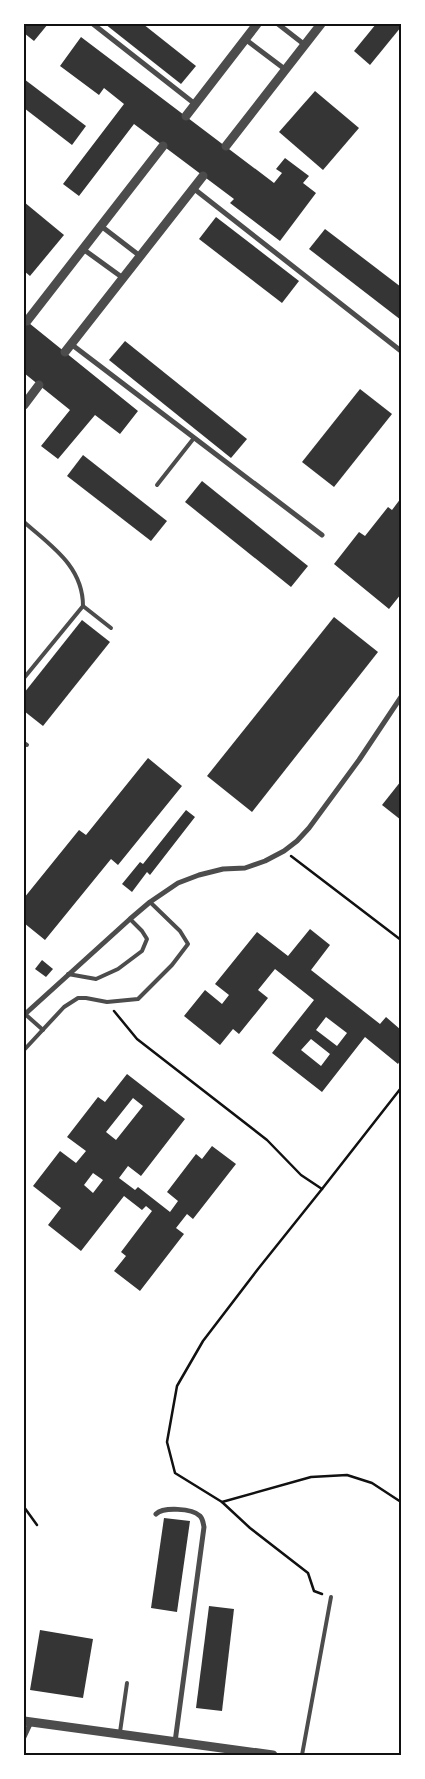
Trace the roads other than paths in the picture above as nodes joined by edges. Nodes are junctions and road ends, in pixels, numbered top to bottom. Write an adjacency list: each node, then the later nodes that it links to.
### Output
1 (93, 24): 8 (street)
2 (257, 24): 5 (street)
3 (278, 24): 6 (street)
4 (321, 24): 6 (street)
5 (245, 39): 7 (street); 8 (street)
6 (305, 45): 7 (street)
7 (286, 70): 11 (street)
8 (195, 104): 9 (street)
9 (186, 116)
10 (163, 146): 14 (street)
11 (226, 146)
12 (203, 176): 13 (street)
13 (193, 188): 16 (street); 20 (street)
14 (100, 226): 15 (street); 16 (street)
15 (82, 249): 17 (street); 18 (street)
16 (140, 256): 17 (street)
17 (123, 278): 19 (street)
18 (27, 321)
19 (71, 344): 21 (street); 24 (street)
20 (401, 351)
21 (65, 352)
22 (39, 385): 23 (street)
23 (24, 404)
24 (194, 438): 25 (lane); 27 (street)
25 (157, 485)
26 (24, 522): 28 (lane)
27 (322, 535)
28 (83, 606): 29 (lane); 30 (lane)
29 (111, 628)
30 (24, 678)
31 (401, 697): 32 (street)
32 (150, 902): 33 (street); 36 (lane)
33 (130, 919): 34 (street); 34 (lane)
34 (68, 974): 35 (street)
35 (24, 1014): 36 (lane)
36 (43, 1030): 37 (lane)
37 (24, 1050)
38 (156, 1514): 44 (street)
39 (330, 1597): 47 (lane)
40 (127, 1683): 42 (lane)
41 (27, 1721): 42 (street); 43 (street)
42 (120, 1734): 44 (street)
43 (24, 1737)
44 (175, 1742): 45 (street)
45 (257, 1754): 46 (street)
46 (273, 1755)
47 (302, 1755)

